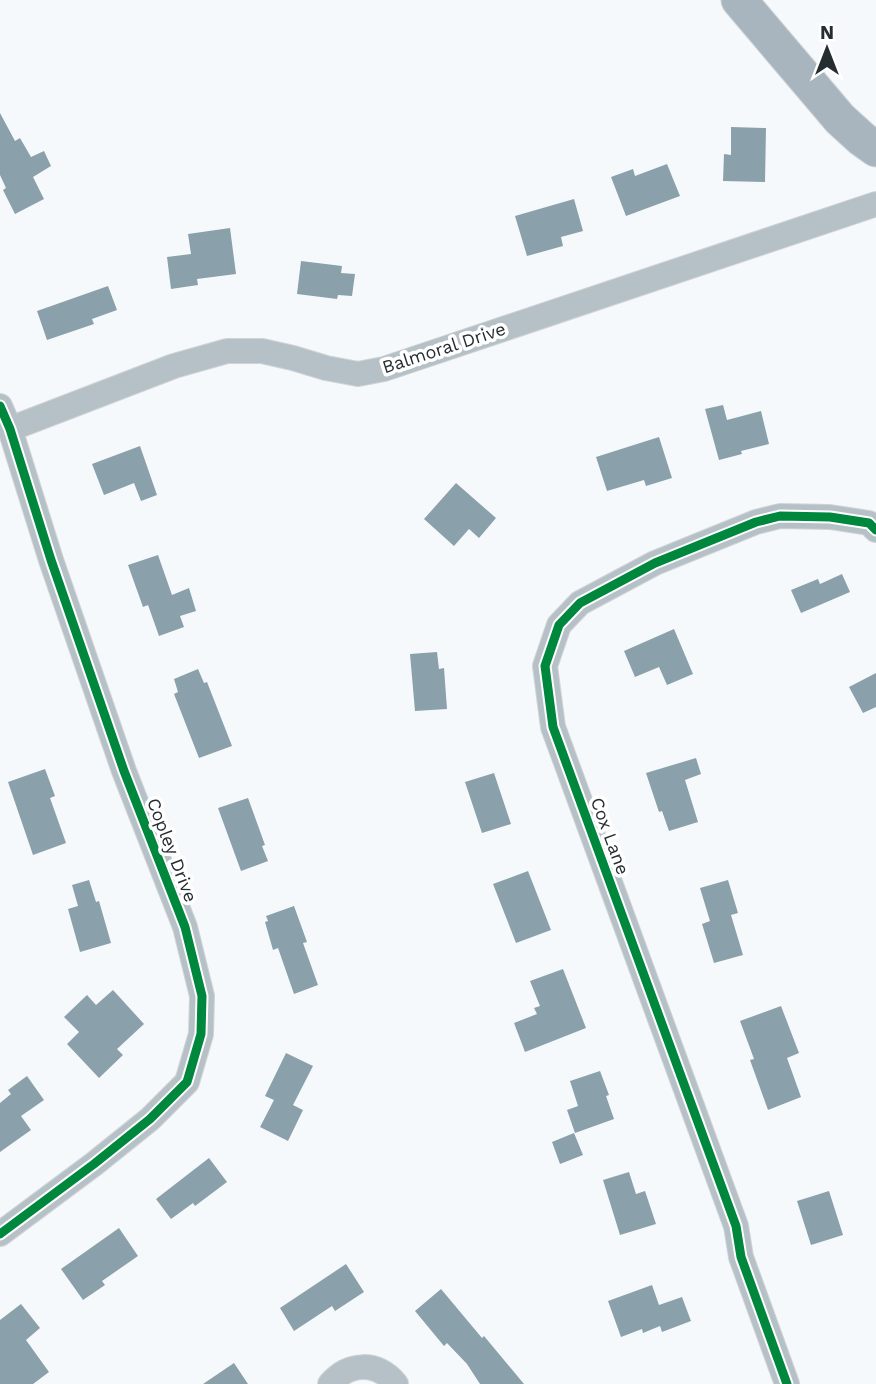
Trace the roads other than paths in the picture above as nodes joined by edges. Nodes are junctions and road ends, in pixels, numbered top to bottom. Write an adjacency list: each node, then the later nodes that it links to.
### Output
1 (739, 0): 2 (street)
2 (876, 149)
3 (876, 204): 5 (street, Balmoral Drive)
4 (0, 406): 5 (street, Copley Drive)
5 (10, 429): 7 (street, Copley Drive)
6 (876, 530): 10 (street, Cox Lane)
7 (0, 1234)
8 (330, 1384): 9 (street)
9 (396, 1384)
10 (787, 1384)

